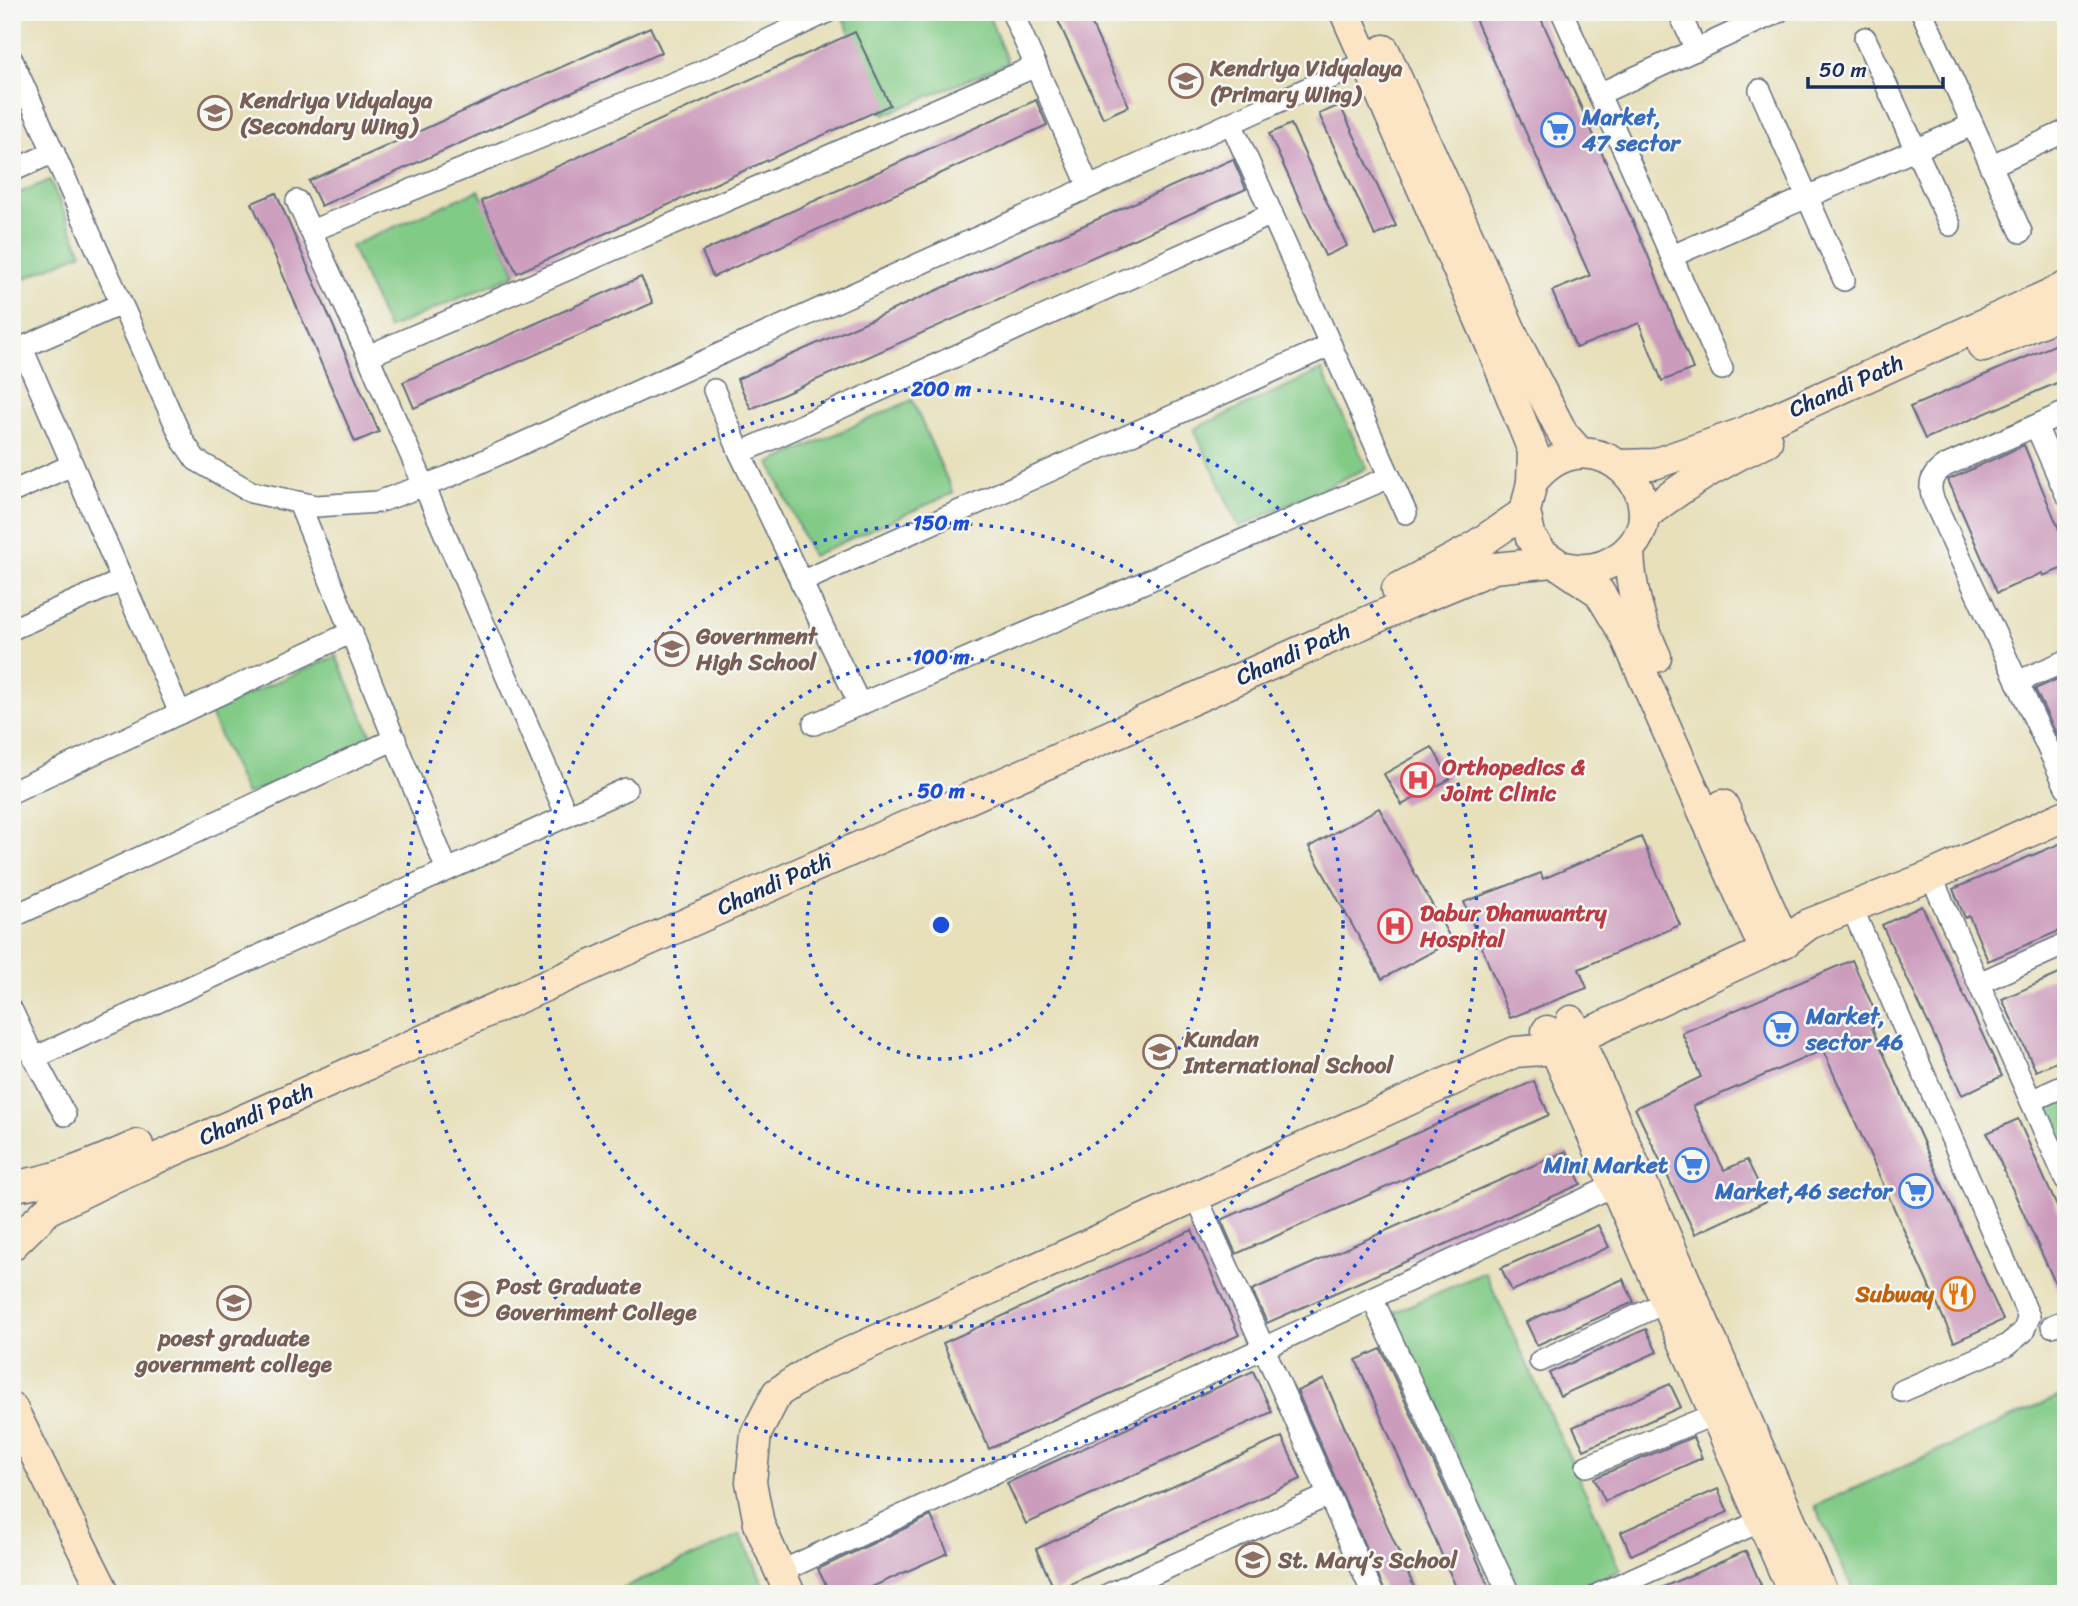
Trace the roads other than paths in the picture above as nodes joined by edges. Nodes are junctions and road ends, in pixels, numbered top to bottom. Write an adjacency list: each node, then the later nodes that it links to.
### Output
1 (827, 12): 28 (street)
2 (1012, 12): 13 (street)
3 (1345, 12): 11 (main road)
4 (1367, 12): 11 (main road)
5 (1562, 12): 15 (street)
6 (1679, 12): 10 (street)
7 (1778, 12): 10 (street)
8 (1922, 12): 17 (street)
9 (1865, 38): 19 (street)
10 (1696, 50): 15 (street)
11 (1376, 57): 16 (street); 42 (main road); 47 (main road)
12 (12, 60): 20 (street)
13 (1036, 66): 23 (street); 37 (street)
14 (1760, 90): 24 (street)
15 (1599, 94): 30 (street)
16 (1231, 123): 23 (street); 26 (street)
17 (1972, 125): 19 (street); 21 (street)
18 (2066, 131): 21 (street)
19 (1916, 149): 24 (street); 27 (street)
20 (54, 152): 22 (street); 33 (street)
21 (1990, 166): 29 (street)
22 (12, 171)
23 (1089, 187): 48 (street)
24 (1808, 197): 30 (street); 31 (street)
25 (297, 201): 28 (street)
26 (1272, 215): 35 (street); 43 (street)
27 (1950, 225)
28 (311, 231): 37 (street)
29 (2021, 232)
30 (1672, 256): 38 (street)
31 (1844, 280)
32 (2066, 287): 45 (main road, Chandi Path)
33 (121, 304): 36 (street); 51 (street)
34 (2066, 311): 54 (main road, Chandi Path)
35 (1331, 345): 46 (street); 58 (street)
36 (17, 350): 44 (street)
37 (368, 356): 48 (street)
38 (1723, 369)
39 (714, 390): 43 (street)
40 (2066, 412): 41 (street)
41 (2036, 426): 50 (street); 62 (street)
42 (1578, 452): 45 (main road); 47 (main road)
43 (740, 453): 58 (street)
44 (72, 465): 49 (street); 57 (street)
45 (1621, 465): 54 (main road)
46 (1390, 477): 53 (street); 63 (street)
47 (1532, 482): 52 (main road)
48 (425, 485): 51 (street); 71 (street)
49 (12, 492)
50 (2066, 494)
51 (299, 503): 60 (street)
52 (1525, 512): 56 (main road); 87 (main road, Chandi Path)
53 (1406, 513)
54 (1643, 516): 55 (main road)
55 (1629, 550): 56 (main road); 76 (main road)
56 (1560, 565): 76 (main road); 89 (main road, Chandi Path)
57 (123, 580): 59 (street); 64 (street)
58 (802, 582): 63 (street)
59 (12, 629)
60 (352, 632): 64 (street); 66 (street)
61 (2066, 661): 62 (street)
62 (2017, 682): 67 (street)
63 (860, 705): 65 (street)
64 (180, 713): 69 (street)
65 (814, 724)
66 (395, 739): 72 (street); 75 (street)
67 (2066, 787)
68 (626, 789): 71 (street)
69 (12, 792)
70 (2066, 815): 73 (main road)
71 (567, 816): 72 (street)
72 (447, 870): 81 (street)
73 (1931, 876): 74 (main road); 78 (street)
74 (1852, 908): 76 (main road); 94 (street)
75 (12, 917)
76 (1771, 937): 80 (main road)
77 (2066, 944): 78 (street)
78 (1979, 983): 83 (street)
79 (12, 1011): 81 (street)
80 (1556, 1037): 86 (main road); 88 (main road)
81 (34, 1058): 84 (street)
82 (2066, 1085): 83 (street)
83 (2031, 1101): 85 (street)
84 (65, 1115)
85 (2065, 1176)
86 (1627, 1180): 90 (street); 91 (main road); 100 (main road)
87 (12, 1186)
88 (1196, 1196): 92 (street); 101 (main road)
89 (12, 1245)
90 (1372, 1298): 92 (street); 106 (street)
91 (1666, 1302): 93 (street); 96 (main road)
92 (1264, 1348): 99 (street); 101 (street)
93 (1540, 1361)
94 (1902, 1391)
95 (12, 1408): 103 (main road)
96 (1715, 1414): 98 (street); 100 (main road)
97 (12, 1450): 102 (main road)
98 (1587, 1466)
99 (1329, 1495): 104 (street); 105 (street)
100 (1774, 1515): 107 (street); 108 (main road); 109 (main road)
101 (785, 1583)
102 (84, 1594)
103 (104, 1594)
104 (1109, 1594)
105 (1373, 1594)
106 (1509, 1594)
107 (1599, 1594)
108 (1794, 1594)
109 (1823, 1594)

